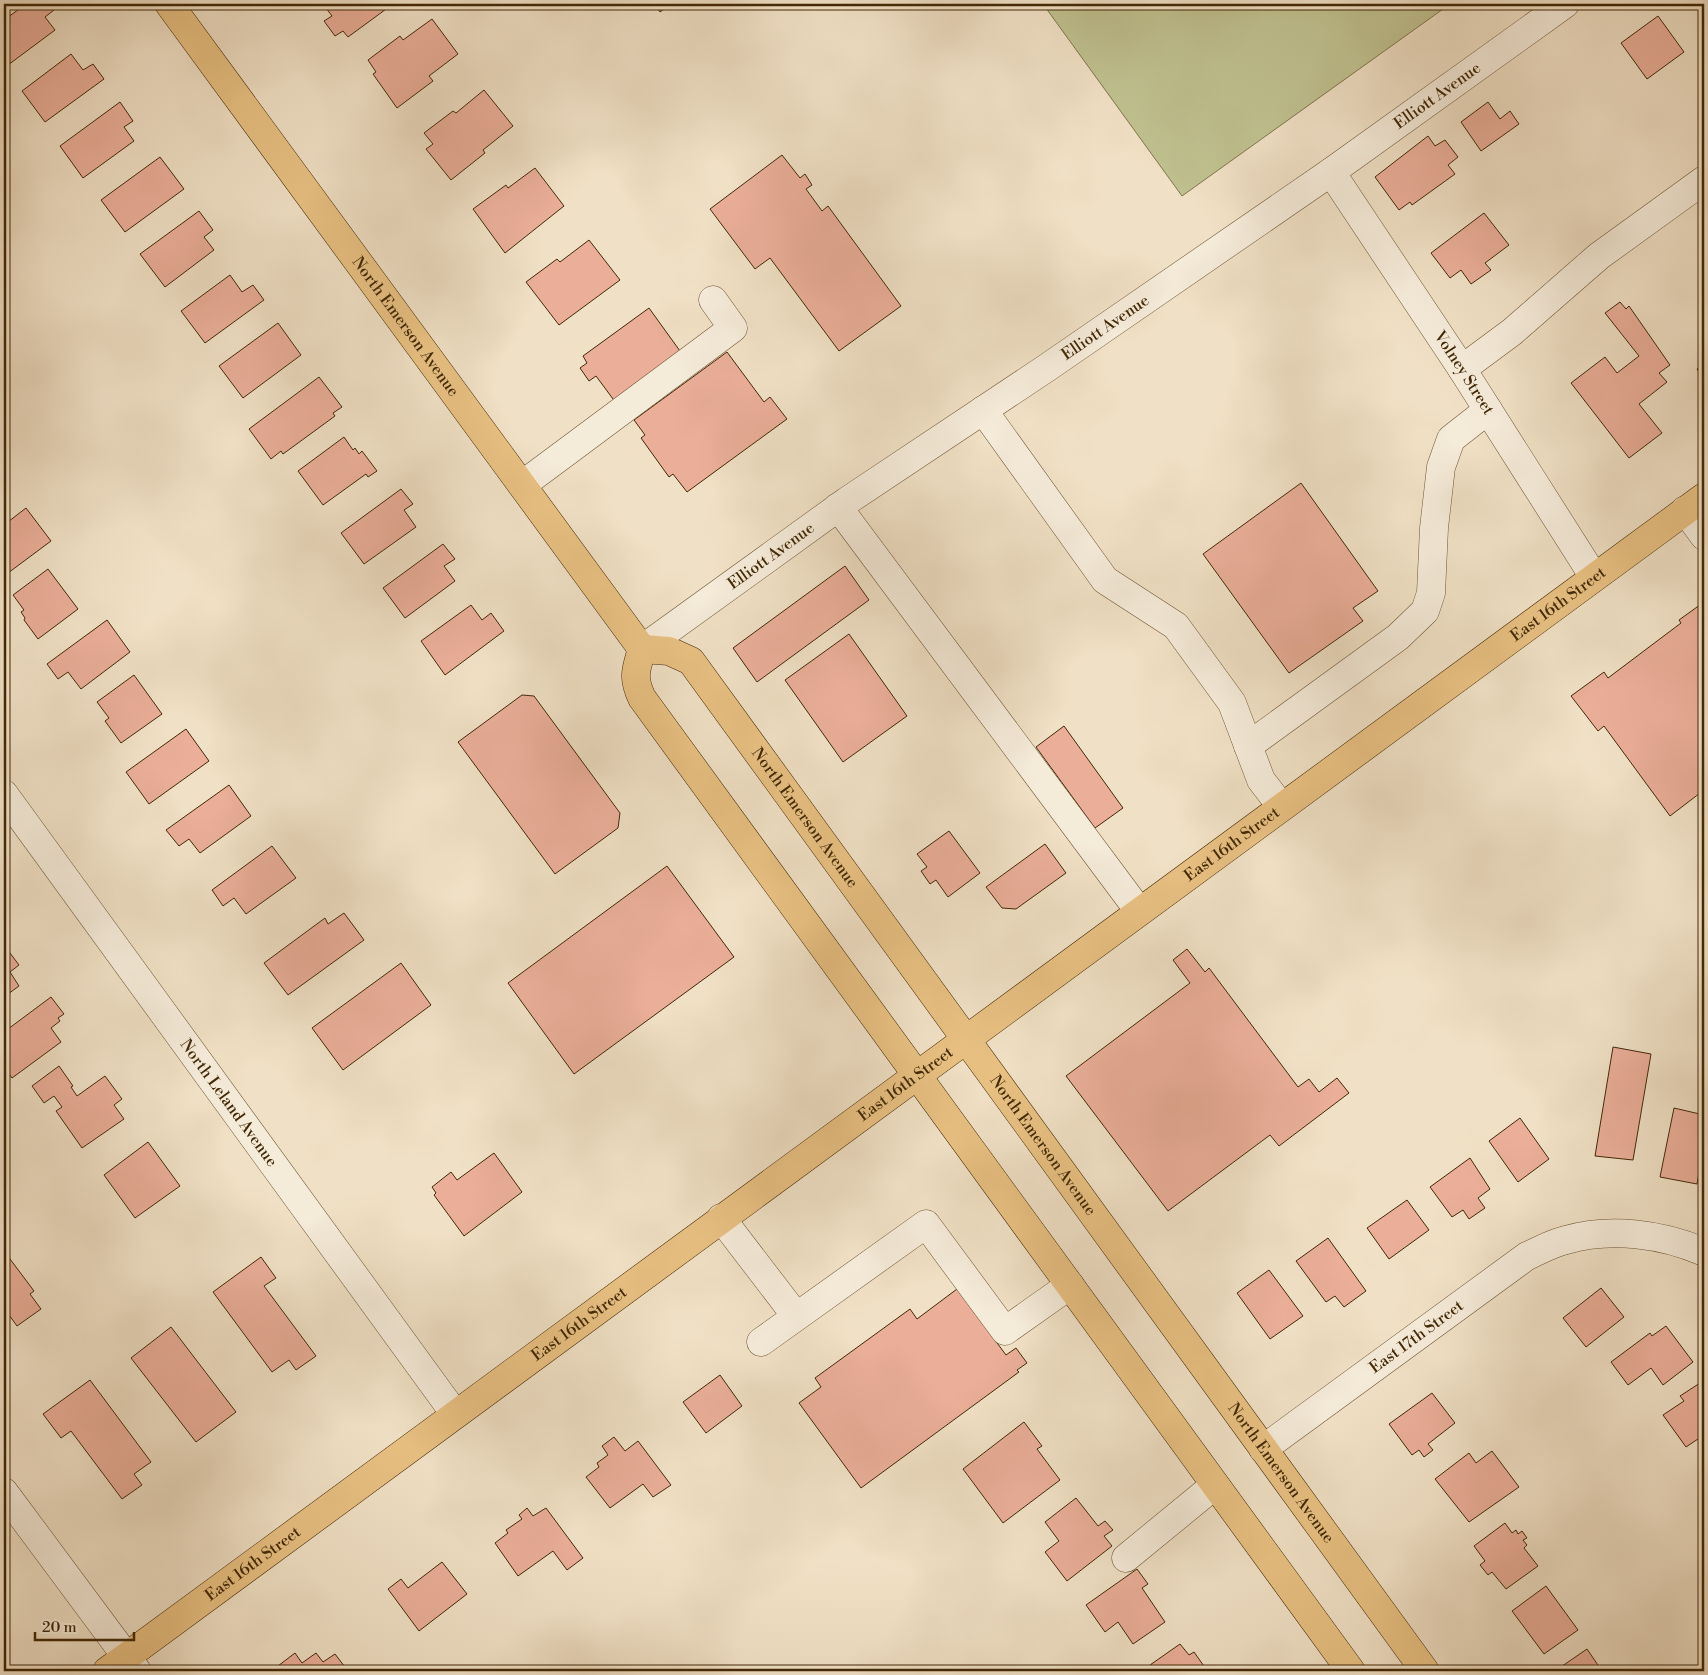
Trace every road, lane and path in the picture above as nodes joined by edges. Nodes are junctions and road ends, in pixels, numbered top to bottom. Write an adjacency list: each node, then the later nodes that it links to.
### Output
1 (1565, 4): 3 (street, Elliott Avenue)
2 (176, 6): 9 (main road, North Emerson Avenue)
3 (1331, 172): 6 (street, Volney Street); 7 (street, Elliott Avenue)
4 (1704, 180): 6 (street)
5 (713, 300): 9 (street)
6 (1462, 369): 8 (street, Volney Street)
7 (984, 410): 11 (street, Elliott Avenue); 15 (street)
8 (1488, 410): 13 (street, Volney Street); 15 (street)
9 (522, 485): 14 (main road, North Emerson Avenue)
10 (1695, 504): 12 (street); 13 (main road, East 16th Street)
11 (838, 507): 14 (street, Elliott Avenue); 18 (street)
12 (1704, 536)
13 (1594, 577): 17 (main road, East 16th Street)
14 (642, 649): 19 (main road, North Emerson Avenue); 20 (main road)
15 (1248, 746): 17 (street)
16 (4, 794): 26 (street, North Leland Avenue)
17 (1281, 806): 18 (main road, East 16th Street)
18 (1139, 911): 19 (main road, East 16th Street)
19 (965, 1039): 20 (main road, East 16th Street); 27 (main road, North Emerson Avenue)
20 (917, 1074): 21 (main road, East 16th Street); 23 (main road)
21 (720, 1218): 24 (street); 26 (main road, East 16th Street)
22 (1704, 1252): 27 (street, East 17th Street)
23 (1070, 1285): 24 (street); 28 (main road)
24 (796, 1316): 25 (street)
25 (761, 1342)
26 (455, 1414): 31 (main road, East 16th Street)
27 (1263, 1449): 33 (main road, North Emerson Avenue)
28 (1215, 1485): 30 (street); 32 (main road)
29 (4, 1492): 31 (street)
30 (1126, 1558)
31 (123, 1666)
32 (1351, 1671)
33 (1425, 1671)

